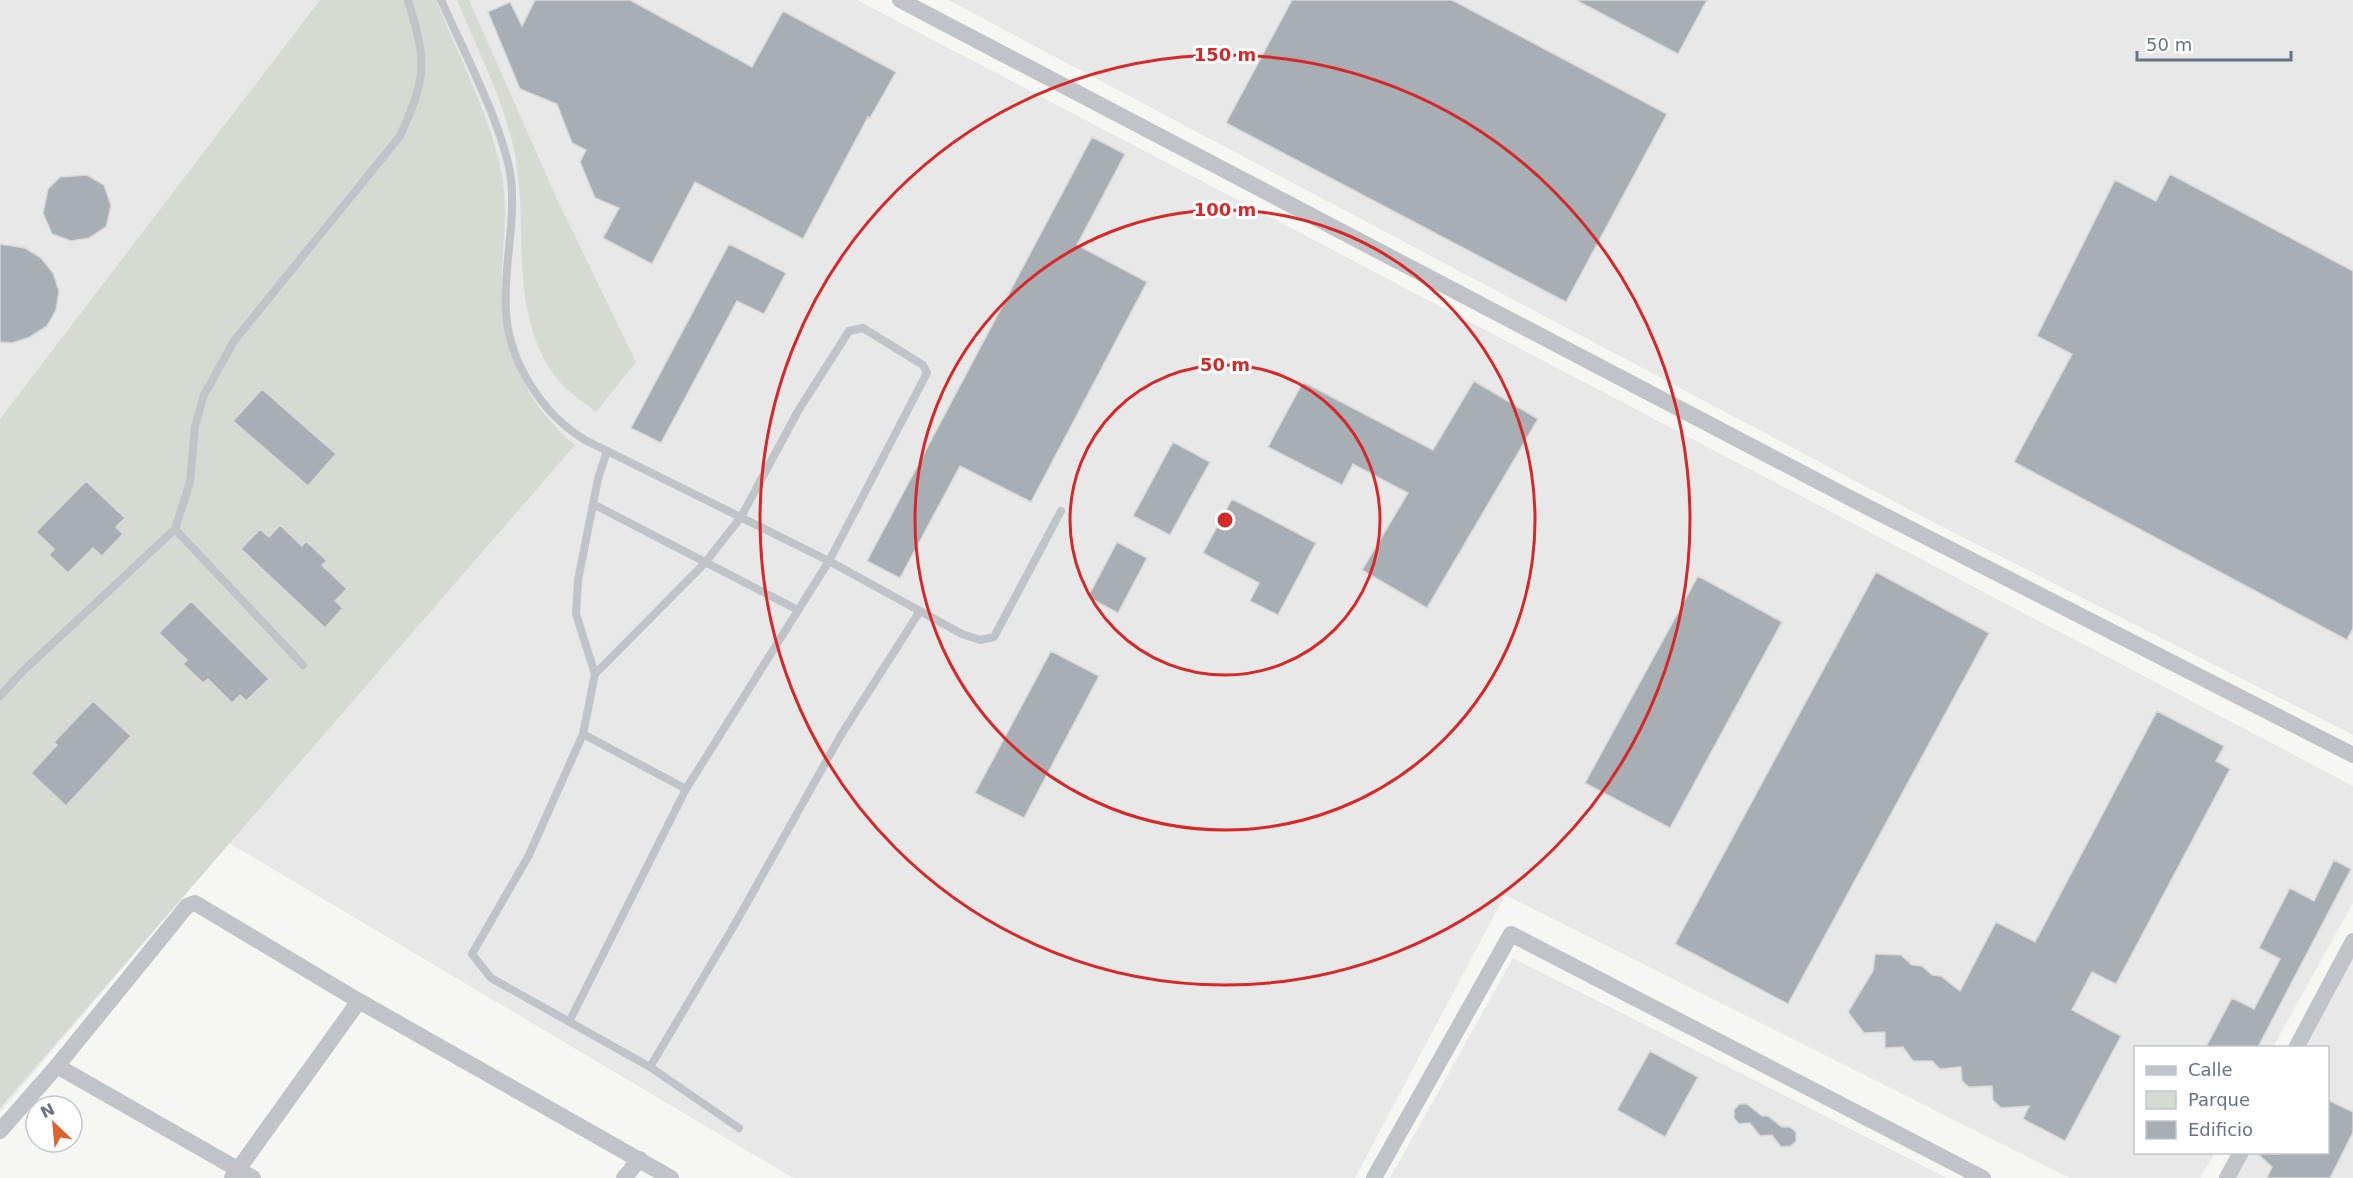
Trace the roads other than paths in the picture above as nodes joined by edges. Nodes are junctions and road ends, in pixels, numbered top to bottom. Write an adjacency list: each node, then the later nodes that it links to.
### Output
1 (408, 0): 8 (lane)
2 (441, 0): 4 (lane)
3 (900, 0): 17 (street)
4 (607, 451): 5 (lane); 7 (lane)
5 (593, 504): 10 (lane); 14 (lane)
6 (1060, 511): 12 (lane)
7 (741, 518): 9 (lane); 9 (lane); 10 (lane)
8 (175, 530): 13 (lane); 15 (lane)
9 (829, 561): 11 (lane); 12 (lane)
10 (704, 564): 11 (lane); 14 (lane)
11 (798, 610): 18 (lane)
12 (920, 611): 24 (lane)
13 (303, 664)
14 (595, 674): 16 (lane)
15 (0, 696)
16 (583, 734): 18 (lane); 21 (lane)
17 (2353, 755)
18 (686, 789): 21 (lane)
19 (2353, 941): 22 (street)
20 (359, 1001): 23 (street); 28 (street); 29 (street)
21 (569, 1022): 24 (lane)
22 (2297, 1046)
23 (57, 1066): 26 (street); 29 (street)
24 (650, 1067): 25 (lane)
25 (739, 1128)
26 (0, 1131)
27 (2240, 1154): 35 (street)
28 (640, 1159): 31 (street); 32 (street)
29 (235, 1174): 30 (street)
30 (253, 1178)
31 (624, 1178)
32 (671, 1178)
33 (1374, 1178): 34 (street)
34 (1983, 1178)
35 (2227, 1178)

